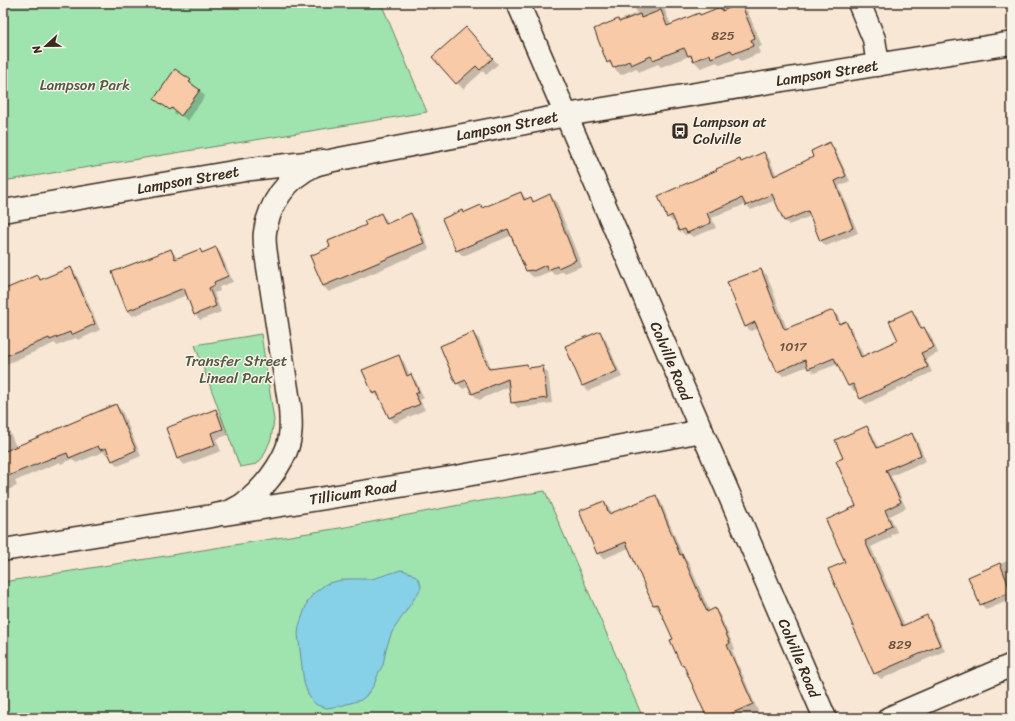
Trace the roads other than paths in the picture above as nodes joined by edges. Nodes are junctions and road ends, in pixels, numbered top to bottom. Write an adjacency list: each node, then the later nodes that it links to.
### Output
1 (518, 3): 5 (street, Colville Road)
2 (858, 3): 4 (street)
3 (1012, 43): 4 (street, Lampson Street)
4 (878, 65): 5 (street, Lampson Street)
5 (566, 115): 6 (street, Lampson Street); 8 (street, Colville Road)
6 (334, 160): 7 (street, Lampson Street); 9 (street)
7 (3, 211)
8 (702, 431): 9 (street, Tillicum Road); 12 (street, Colville Road)
9 (212, 516): 10 (street, Tillicum Road)
10 (3, 550)
11 (1012, 665): 13 (street)
12 (825, 718)
13 (889, 718)

